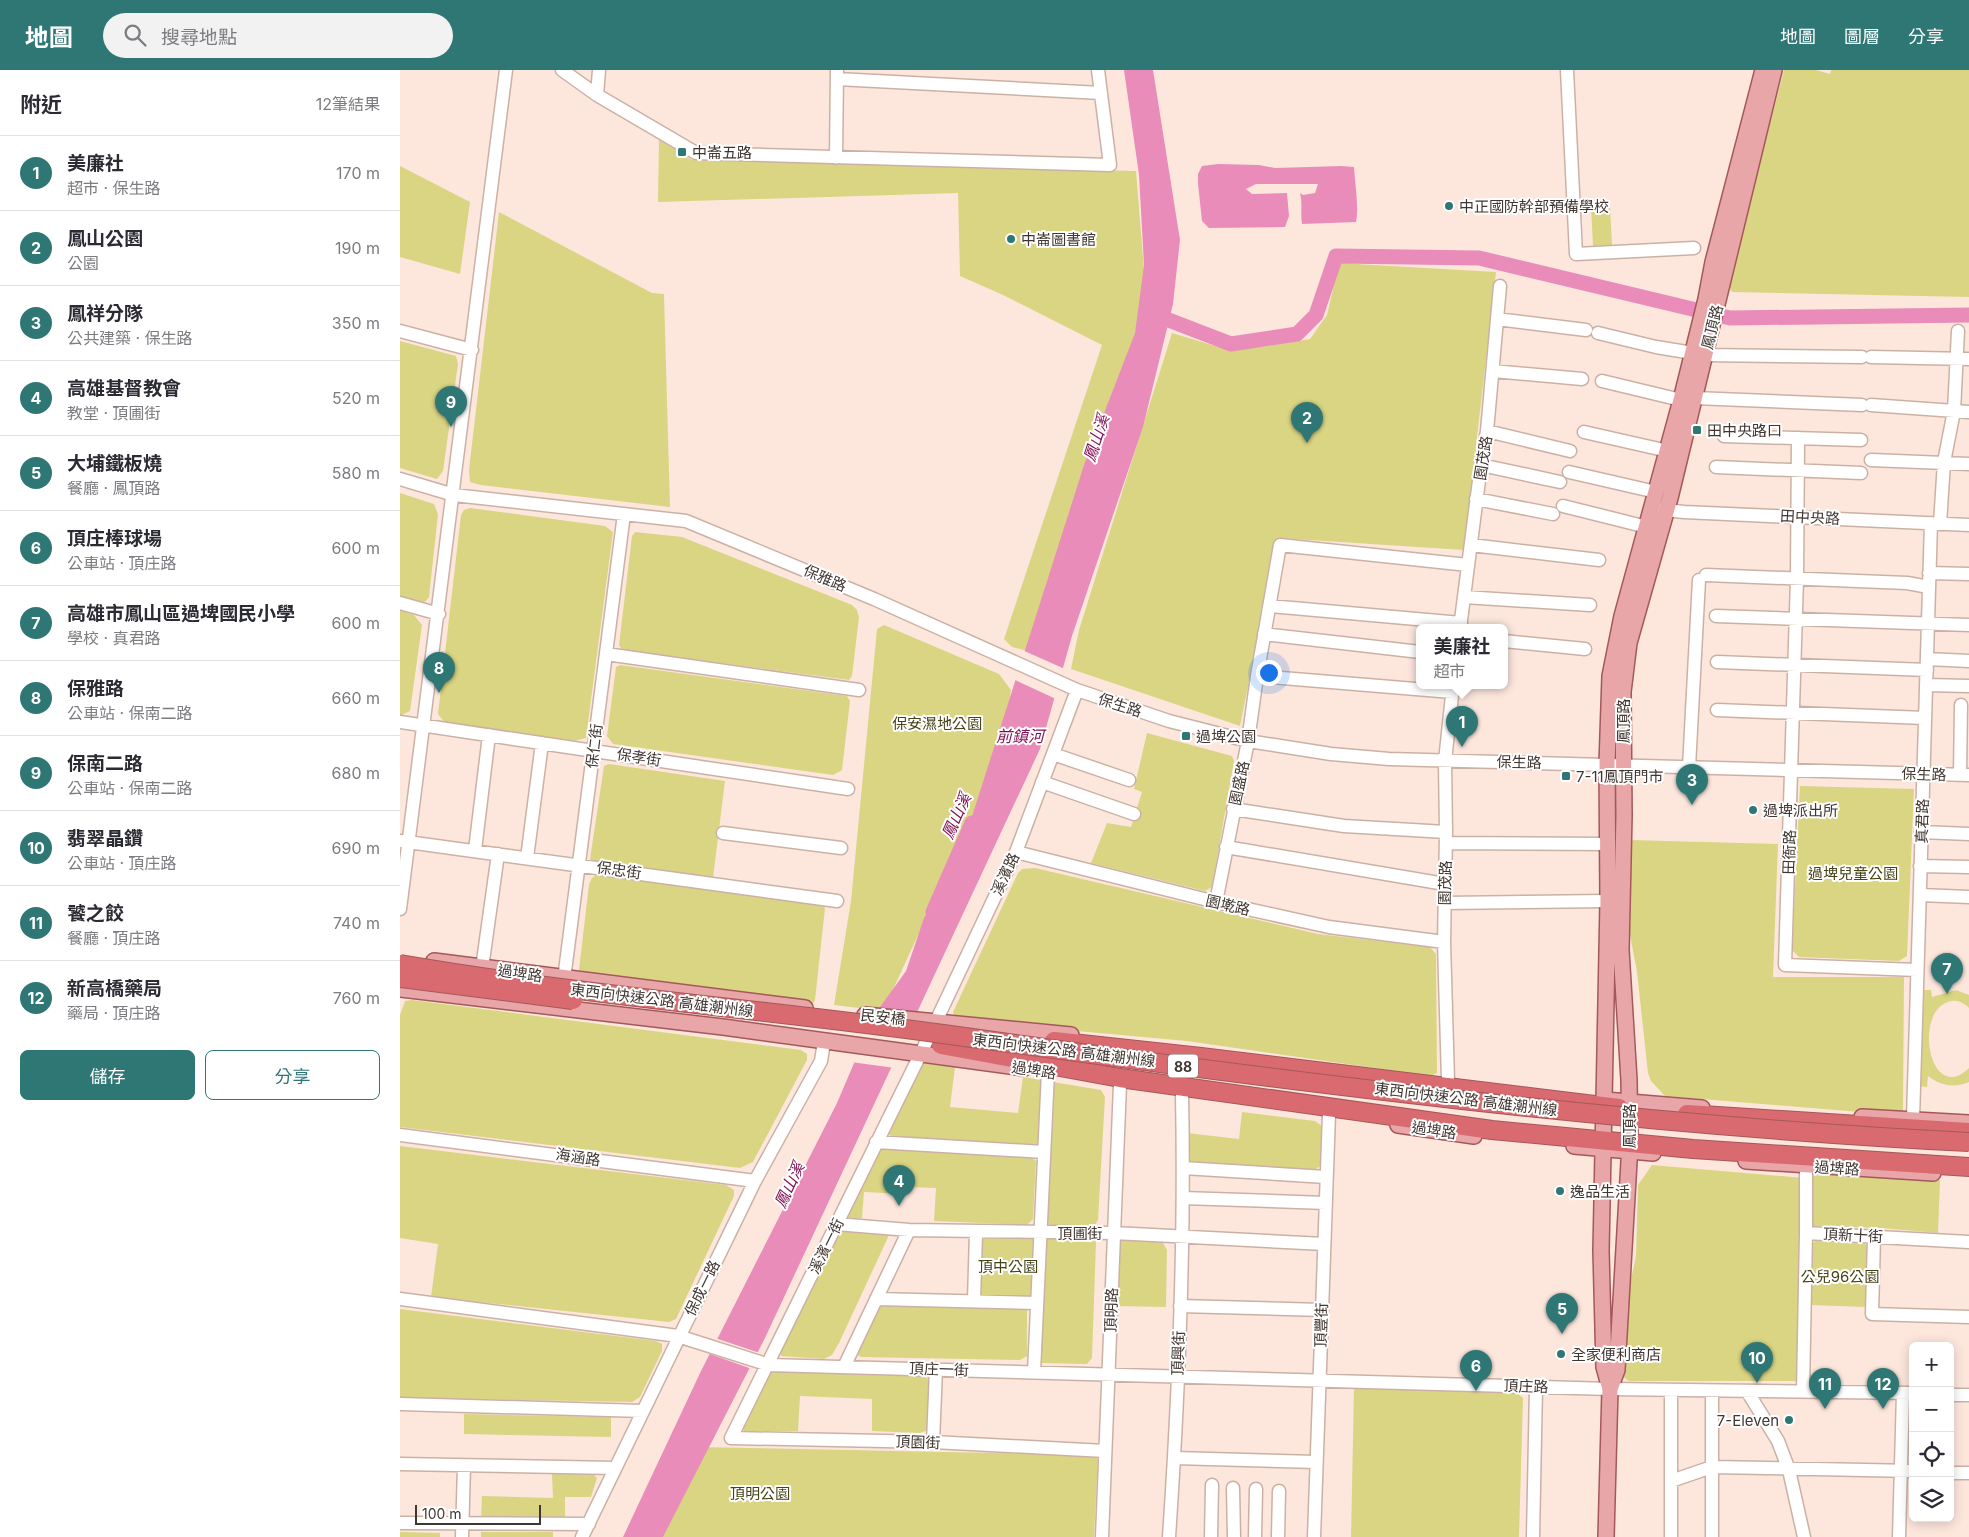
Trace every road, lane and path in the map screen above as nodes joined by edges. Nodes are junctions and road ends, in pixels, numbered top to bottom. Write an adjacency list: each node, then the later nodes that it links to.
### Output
1 (506, 70): 18 (street)
2 (562, 70): 10 (street)
3 (599, 70): 10 (street)
4 (1098, 70): 9 (street)
5 (1567, 70): 12 (street)
6 (1763, 70): 14 (main road, 鳳頂路)
7 (1774, 70): 14 (main road, 鳳頂路)
8 (837, 74): 9 (street); 11 (street)
9 (1101, 93): 11 (street)
10 (597, 95): 11 (street)
11 (836, 158)
12 (1694, 248)
13 (1500, 286): 15 (street, 園茂路)
14 (1712, 301): 19 (main road, 鳳頂路)
15 (1497, 319): 19 (street); 21 (street, 園茂路)
16 (400, 330): 18 (street)
17 (1958, 330): 20 (street, 真君路)
18 (472, 350): 45 (street)
19 (1699, 354): 20 (street); 24 (main road, 鳳頂路)
20 (1963, 359): 25 (street, 真君路)
21 (1493, 371): 22 (street); 27 (street, 園茂路)
22 (1582, 379)
23 (1602, 381): 24 (street)
24 (1688, 399): 25 (street); 33 (main road, 鳳頂路); 47 (main road, 鳳頂路)
25 (1954, 411): 26 (street); 35 (street, 真君路)
26 (1969, 412)
27 (1487, 431): 32 (street); 37 (street, 園茂路)
28 (1584, 432): 33 (street)
29 (1724, 436): 30 (street)
30 (1798, 438): 31 (street); 39 (street, 田衙路)
31 (1861, 440)
32 (1570, 451)
33 (1668, 451): 44 (main road, 鳳頂路)
34 (1871, 460): 35 (street)
35 (1944, 462): 36 (street); 50 (street, 真君路)
36 (1969, 464)
37 (1481, 465): 43 (street); 46 (street, 園茂路)
38 (1716, 467): 39 (street)
39 (1798, 470): 41 (street); 49 (street, 田衙路)
40 (1570, 472): 44 (street)
41 (1861, 473)
42 (400, 479): 45 (street, 保雅路)
43 (1560, 482)
44 (1656, 492): 47 (main road, 鳳頂路)
45 (454, 495): 48 (street, 保雅路); 64 (street)
46 (1476, 499): 52 (street); 53 (street, 園茂路)
47 (1659, 509): 49 (street, 田中央路); 52 (main road, 鳳頂路); 100 (main road, 鳳頂路)
48 (624, 514): 75 (street, 保仁街); 86 (street, 保雅路)
49 (1797, 516): 50 (street, 田中央路); 58 (street, 田衙路)
50 (1936, 524): 51 (street, 田中央路); 56 (street, 真君路)
51 (1969, 525)
52 (1647, 527): 99 (main road, 鳳頂路)
53 (1470, 545): 54 (street); 55 (street, 園茂路)
54 (1599, 560)
55 (1468, 565): 60 (street, 園茂路); 63 (street, 園盛路)
56 (1930, 573): 57 (street); 59 (street, 真君路)
57 (1969, 574)
58 (1797, 579): 59 (street); 66 (street, 田衙路); 101 (street)
59 (1929, 587): 69 (street, 真君路)
60 (1464, 597): 62 (street); 68 (street, 園茂路)
61 (400, 603): 64 (street)
62 (1590, 605)
63 (1269, 606): 67 (street); 71 (street, 園盛路)
64 (439, 614): 92 (street)
65 (1716, 616): 66 (street)
66 (1795, 619): 69 (street); 78 (street, 田衙路)
67 (1450, 624)
68 (1460, 624)
69 (1928, 624): 70 (street); 79 (street, 真君路)
70 (1969, 625)
71 (1264, 634): 74 (street); 80 (street, 園盛路)
72 (1508, 641): 73 (street)
73 (1585, 649)
74 (1416, 652)
75 (606, 654): 85 (street); 96 (street, 保仁街)
76 (1969, 661): 79 (street)
77 (1717, 662): 78 (street)
78 (1794, 664): 79 (street); 89 (street, 田衙路)
79 (1927, 664): 81 (street, 真君路)
80 (1257, 676): 83 (street); 94 (street, 園盛路)
81 (1926, 685): 82 (street); 90 (street, 真君路)
82 (1969, 686)
83 (1416, 687)
84 (1452, 689): 98 (street, 園茂路)
85 (859, 690)
86 (1077, 690): 94 (street, 保生路); 97 (street, 溪濱路)
87 (1961, 706): 104 (street)
88 (1716, 710): 89 (street)
89 (1793, 712): 90 (street); 102 (street, 田衙路)
90 (1925, 718): 103 (street, 真君路)
91 (400, 722): 92 (street, 保孝街)
92 (423, 726): 93 (street, 保孝街); 114 (street)
93 (489, 735): 95 (street, 保孝街); 118 (street)
94 (1248, 742): 98 (street, 保生路); 108 (street, 園盛路)
95 (542, 743): 96 (street, 保孝街); 121 (street)
96 (594, 750): 107 (street, 保孝街); 122 (street, 保仁街)
97 (1053, 754): 105 (street); 106 (street, 溪濱路)
98 (1444, 760): 99 (street, 保生路); 113 (street, 園茂路)
99 (1607, 764): 100 (street, 保生路); 115 (main road, 鳳頂路)
100 (1623, 765): 101 (street, 保生路); 152 (main road, 鳳頂路)
101 (1689, 767): 102 (street, 保生路)
102 (1791, 770): 103 (street, 保生路); 137 (street, 田衙路)
103 (1923, 774): 104 (street, 保生路); 110 (street, 真君路)
104 (1964, 775)
105 (1129, 780)
106 (1042, 782): 109 (street); 119 (street, 溪濱路)
107 (848, 788)
108 (1233, 809): 113 (street); 116 (street, 園盛路)
109 (1134, 814)
110 (1922, 832): 112 (street); 123 (street, 真君路)
111 (723, 833): 117 (street)
112 (1969, 834)
113 (1446, 837): 115 (street); 125 (street, 園茂路)
114 (405, 841): 118 (street, 保忠街); 132 (street)
115 (1608, 844): 129 (main road, 鳳頂路)
116 (1226, 847): 125 (street); 130 (street, 園盛路)
117 (841, 848)
118 (474, 850): 120 (street, 保忠街)
119 (1016, 852): 130 (street, 園墘路); 142 (street, 溪濱路)
120 (498, 854): 121 (street, 保忠街); 136 (street)
121 (527, 858): 122 (street, 保忠街)
122 (579, 865): 128 (street, 保忠街); 139 (street, 保仁街)
123 (1920, 866): 124 (street); 126 (street, 真君路)
124 (1969, 867)
125 (1445, 884): 131 (street, 園茂路)
126 (1920, 895): 127 (street); 137 (street, 真君路)
127 (1969, 897)
128 (837, 900)
129 (1608, 900): 131 (street); 151 (main road, 鳳頂路)
130 (1216, 902): 133 (street, 園墘路)
131 (1445, 903): 133 (street, 園茂路)
132 (400, 908)
133 (1444, 942): 148 (street, 園茂路)
134 (400, 957): 136 (main road, 過埤路)
135 (400, 964): 142 (highway, 東西向快速公路 高雄潮州線 / 88, bridge)
136 (482, 968): 139 (main road, 過埤路)
137 (1917, 970): 154 (street, 真君路)
138 (400, 978): 142 (highway, 東西向快速公路 高雄潮州線 / 88, bridge)
139 (564, 979): 141 (main road, 過埤路)
140 (400, 989): 143 (main road, 過埤路)
141 (849, 1014): 142 (main road, 民安橋)
142 (939, 1034): 146 (street, 溪濱路); 148 (main road); 151 (highway, bridge); 159 (highway, 東西向快速公路 高雄潮州線 / 88, bridge); 160 (highway); 163 (highway, 東西向快速公路 高雄潮州線 / 88)
143 (824, 1042): 144 (main road, 過埤路); 169 (street, 保成一路)
144 (840, 1043): 145 (main road, 民安橋)
145 (903, 1051): 146 (main road, 過埤路)
146 (920, 1054): 147 (main road, 過埤路); 158 (street, 溪濱一街)
147 (1048, 1072): 149 (main road, 過埤路); 162 (street)
148 (1448, 1081): 151 (main road)
149 (1120, 1084): 150 (main road, 過埤路); 176 (street, 頂明路)
150 (1182, 1094): 153 (main road, 過埤路); 166 (street, 頂興街)
151 (1605, 1103): 152 (highway); 160 (main road, 鳳頂路)
152 (1629, 1106): 154 (main road); 156 (highway); 161 (main road, 鳳頂路)
153 (1329, 1114): 160 (main road, 過埤路); 168 (street, 頂豐街)
154 (1913, 1119): 155 (main road)
155 (1969, 1123)
156 (1969, 1132)
157 (400, 1135): 169 (street, 海涵路)
158 (876, 1142): 162 (street); 172 (street, 溪濱一街)
159 (1969, 1142)
160 (1604, 1146): 161 (highway); 198 (main road, 鳳頂路)
161 (1630, 1148): 164 (main road, 過埤路); 165 (highway); 198 (main road, 鳳頂路)
162 (1044, 1152): 175 (street)
163 (1969, 1153)
164 (1806, 1166): 167 (main road, 過埤路); 177 (street)
165 (1969, 1167)
166 (1183, 1168): 168 (street); 170 (street, 頂興街)
167 (1969, 1174)
168 (1326, 1177): 171 (street, 頂豐街)
169 (755, 1180): 189 (street, 保成一路)
170 (1183, 1198): 171 (street); 179 (street, 頂興街)
171 (1326, 1203): 181 (street, 頂豐街)
172 (836, 1224): 173 (street, 頂圃街); 190 (street, 溪濱一街)
173 (909, 1230): 174 (street, 頂圃街); 182 (street)
174 (976, 1232): 175 (street, 頂圃街); 184 (street)
175 (1041, 1233): 176 (street, 頂圃街); 185 (street)
176 (1114, 1233): 179 (street, 頂圃街); 194 (street, 頂明路)
177 (1806, 1233): 178 (street, 頂新十街); 202 (street, 頂新十街)
178 (1874, 1236): 180 (street, 頂新十街); 188 (street)
179 (1182, 1237): 181 (street, 頂圃街); 186 (street, 頂興街)
180 (1969, 1242)
181 (1324, 1244): 187 (street, 頂豐街)
182 (876, 1298): 184 (street); 191 (street)
183 (400, 1299): 189 (street, 頂庄一街)
184 (974, 1301): 185 (street)
185 (1037, 1303): 193 (street)
186 (1180, 1306): 187 (street); 195 (street, 頂興街)
187 (1322, 1310): 196 (street, 頂豐街)
188 (1969, 1317)
189 (678, 1336): 190 (street, 頂庄一街); 207 (street, 保成一路)
190 (769, 1364): 191 (street, 頂庄一街); 208 (street, 溪濱一街)
191 (844, 1367): 192 (street, 頂庄一街)
192 (936, 1369): 193 (street, 頂庄一街); 209 (street)
193 (1034, 1372): 194 (street, 頂庄一街)
194 (1108, 1374): 195 (street, 頂庄路); 210 (street, 頂明路)
195 (1176, 1376): 196 (street, 頂庄路); 211 (street, 頂興街)
196 (1319, 1381): 197 (street, 頂庄路); 212 (street, 頂豐街)
197 (1536, 1387): 198 (street, 頂庄路); 237 (street)
198 (1610, 1389): 199 (street, 頂庄路); 238 (main road, 鳳頂路)
199 (1671, 1390): 200 (street, 頂庄路); 221 (street)
200 (1712, 1390): 201 (street, 頂庄路); 215 (street)
201 (1747, 1390): 202 (street, 頂庄路); 217 (street)
202 (1803, 1392): 203 (street, 頂庄路)
203 (1908, 1393): 218 (street)
204 (1954, 1394): 205 (street)
205 (1969, 1395)
206 (400, 1404): 207 (street)
207 (643, 1411): 216 (street, 保成一路)
208 (731, 1438): 209 (street, 頂園街)
209 (934, 1442): 210 (street, 頂園街)
210 (1105, 1451): 230 (street, 頂明路)
211 (1174, 1458): 212 (street); 231 (street, 頂興街)
212 (1316, 1462): 236 (street, 頂豐街)
213 (400, 1464): 214 (street)
214 (464, 1466): 216 (street); 228 (street)
215 (1712, 1466): 217 (street); 221 (street); 240 (street)
216 (615, 1468): 227 (street, 保成一路)
217 (1789, 1470): 218 (street); 241 (street)
218 (1906, 1471): 242 (street)
219 (1954, 1473): 220 (street)
220 (1969, 1473)
221 (1672, 1481): 239 (street)
222 (1212, 1485): 232 (street)
223 (1233, 1488): 233 (street)
224 (1256, 1489): 234 (street)
225 (1279, 1491): 235 (street)
226 (400, 1523): 228 (street)
227 (589, 1524): 228 (street); 229 (street, 保成一路)
228 (462, 1531)
229 (582, 1537)
230 (1102, 1537)
231 (1169, 1537)
232 (1211, 1537)
233 (1234, 1537)
234 (1255, 1537)
235 (1278, 1537)
236 (1314, 1537)
237 (1533, 1537)
238 (1606, 1537)
239 (1671, 1537)
240 (1712, 1537)
241 (1804, 1537)
242 (1899, 1537)

